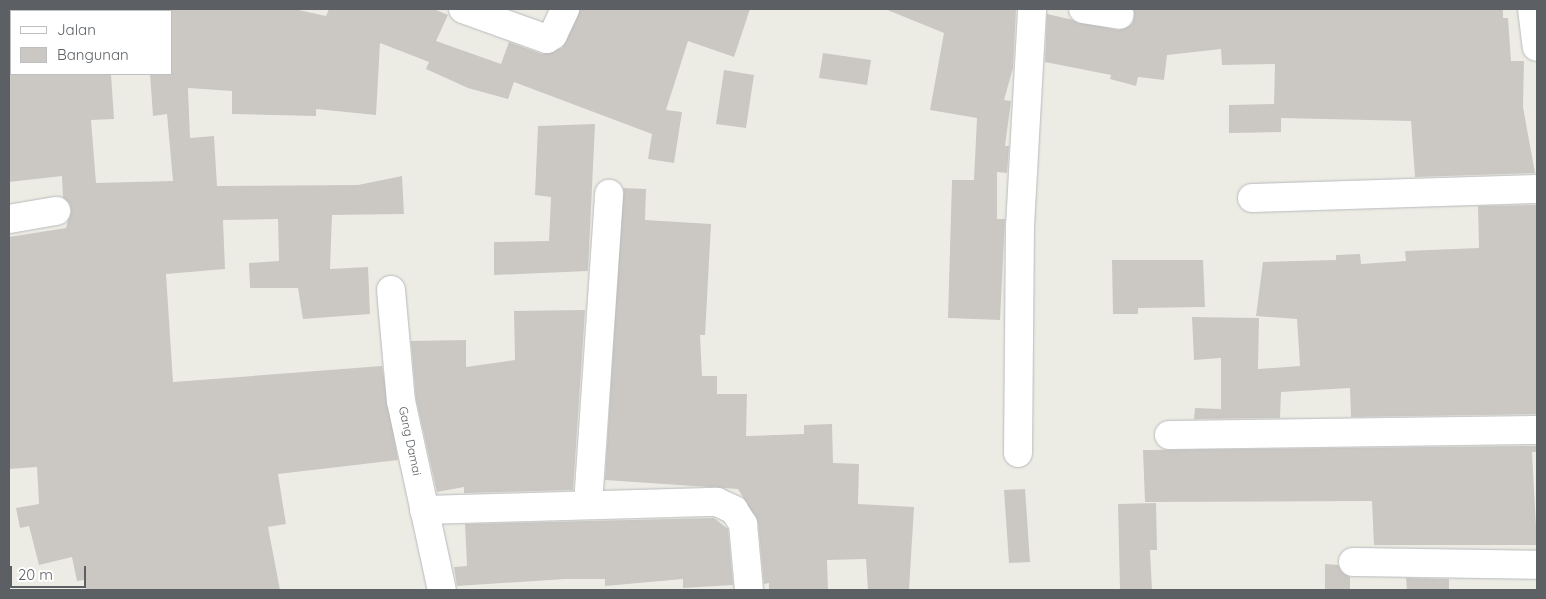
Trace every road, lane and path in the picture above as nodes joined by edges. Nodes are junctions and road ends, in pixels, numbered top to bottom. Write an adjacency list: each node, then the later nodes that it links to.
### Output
1 (463, 9): 2 (street)
2 (565, 9)
3 (1032, 9): 16 (street)
4 (1083, 9): 6 (street)
5 (1532, 9): 7 (street)
6 (1120, 15)
7 (1537, 47)
8 (1537, 190): 10 (street)
9 (610, 194): 17 (street)
10 (1252, 198)
11 (56, 211): 12 (street)
12 (9, 219)
13 (391, 290): 18 (street, Gang Damai)
14 (1537, 430): 15 (street)
15 (1169, 436)
16 (1018, 453)
17 (588, 504): 18 (street); 22 (street)
18 (424, 510): 21 (street, Gang Damai)
19 (1353, 562): 20 (street)
20 (1537, 564)
21 (442, 590)
22 (749, 590)

